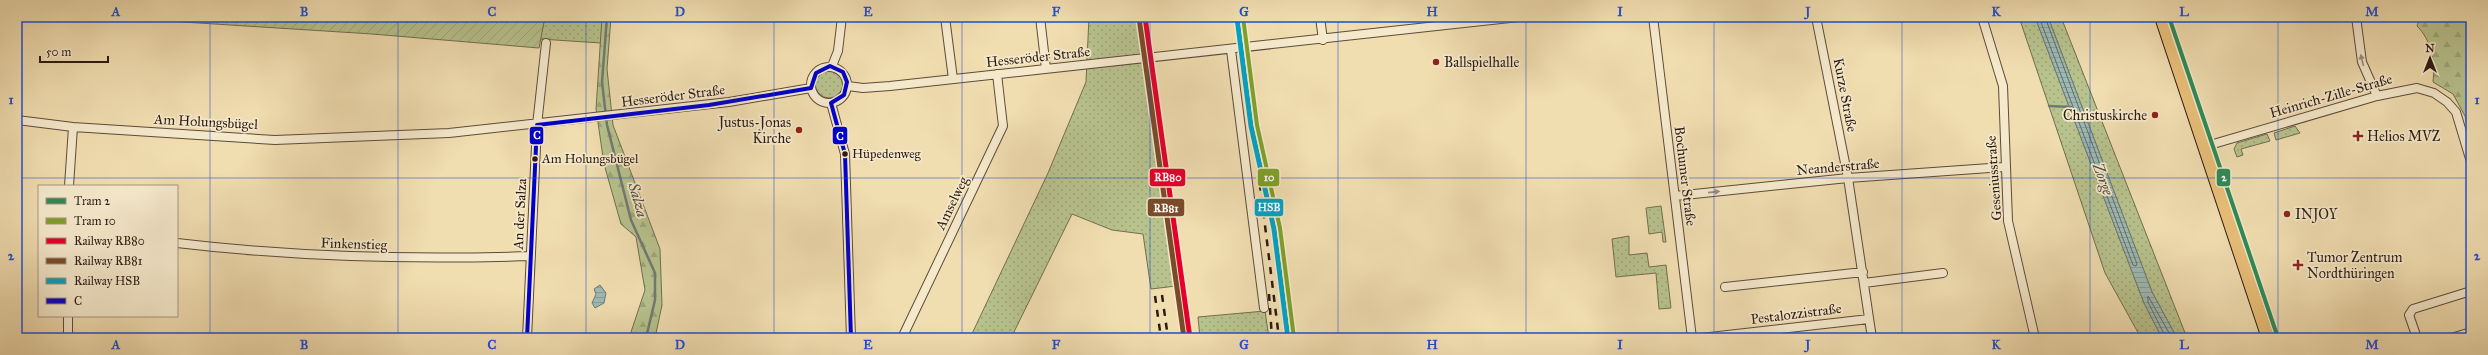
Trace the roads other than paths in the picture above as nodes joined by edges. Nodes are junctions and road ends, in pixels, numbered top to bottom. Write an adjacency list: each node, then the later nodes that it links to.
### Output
1 (842, 17): 15 (street)
2 (945, 17): 18 (street)
3 (1040, 17): 16 (street)
4 (1320, 17): 12 (street)
5 (1519, 17): 11 (street, Hesseröder Straße)
6 (1653, 17): 31 (street, Bochumer Straße)
7 (1816, 17): 29 (street, Kurze Straße)
8 (1982, 17): 28 (street, Geseniusstraße)
9 (2161, 17): 26 (main road)
10 (2356, 17): 21 (street, one-way to 10)
11 (1484, 19): 12 (street, Hesseröder Straße)
12 (1323, 40): 14 (street, Hesseröder Straße)
13 (546, 43): 24 (street, An der Salza)
14 (1231, 50): 16 (street, Hesseröder Straße); 39 (street)
15 (832, 66): 19 (street); 20 (street)
16 (1046, 69): 17 (street, Hesseröder Straße)
17 (997, 74): 18 (street, Hesseröder Straße); 46 (street, Amselweg)
18 (953, 79): 19 (street, Hesseröder Straße)
19 (848, 86): 22 (street)
20 (811, 88): 22 (street); 24 (street, Hesseröder Straße)
21 (2377, 96): 26 (street, Heinrich-Zille-Straße); 27 (street, Heinrich-Zille-Straße)
22 (831, 103): 45 (street)
23 (17, 120): 25 (street, Am Holungsbügel)
24 (537, 125): 25 (street, Am Holungsbügel); 33 (street, An der Salza)
25 (73, 127): 30 (street)
26 (2203, 147): 51 (main road)
27 (2471, 162)
28 (2004, 166): 29 (street, Neanderstraße); 50 (street, Geseniusstraße)
29 (1848, 178): 31 (street, Neanderstraße, one-way to 29); 34 (street)
30 (69, 185)
31 (1675, 196): 47 (street, Bochumer Straße)
32 (178, 243): 33 (street, Finkenstieg)
33 (531, 256): 44 (street, An der Salza)
34 (1863, 272): 36 (street); 37 (street)
35 (1943, 273): 36 (street)
36 (1864, 283): 41 (street)
37 (1725, 288)
38 (2471, 291): 52 (street)
39 (1264, 308)
40 (68, 317): 43 (street)
41 (1869, 319): 48 (street, Pestalozzistraße); 49 (street)
42 (2471, 332): 53 (street)
43 (68, 338)
44 (527, 338)
45 (851, 338)
46 (902, 338)
47 (1692, 338)
48 (1702, 338)
49 (1872, 338)
50 (2036, 338)
51 (2268, 338)
52 (2417, 338)
53 (2451, 338)

